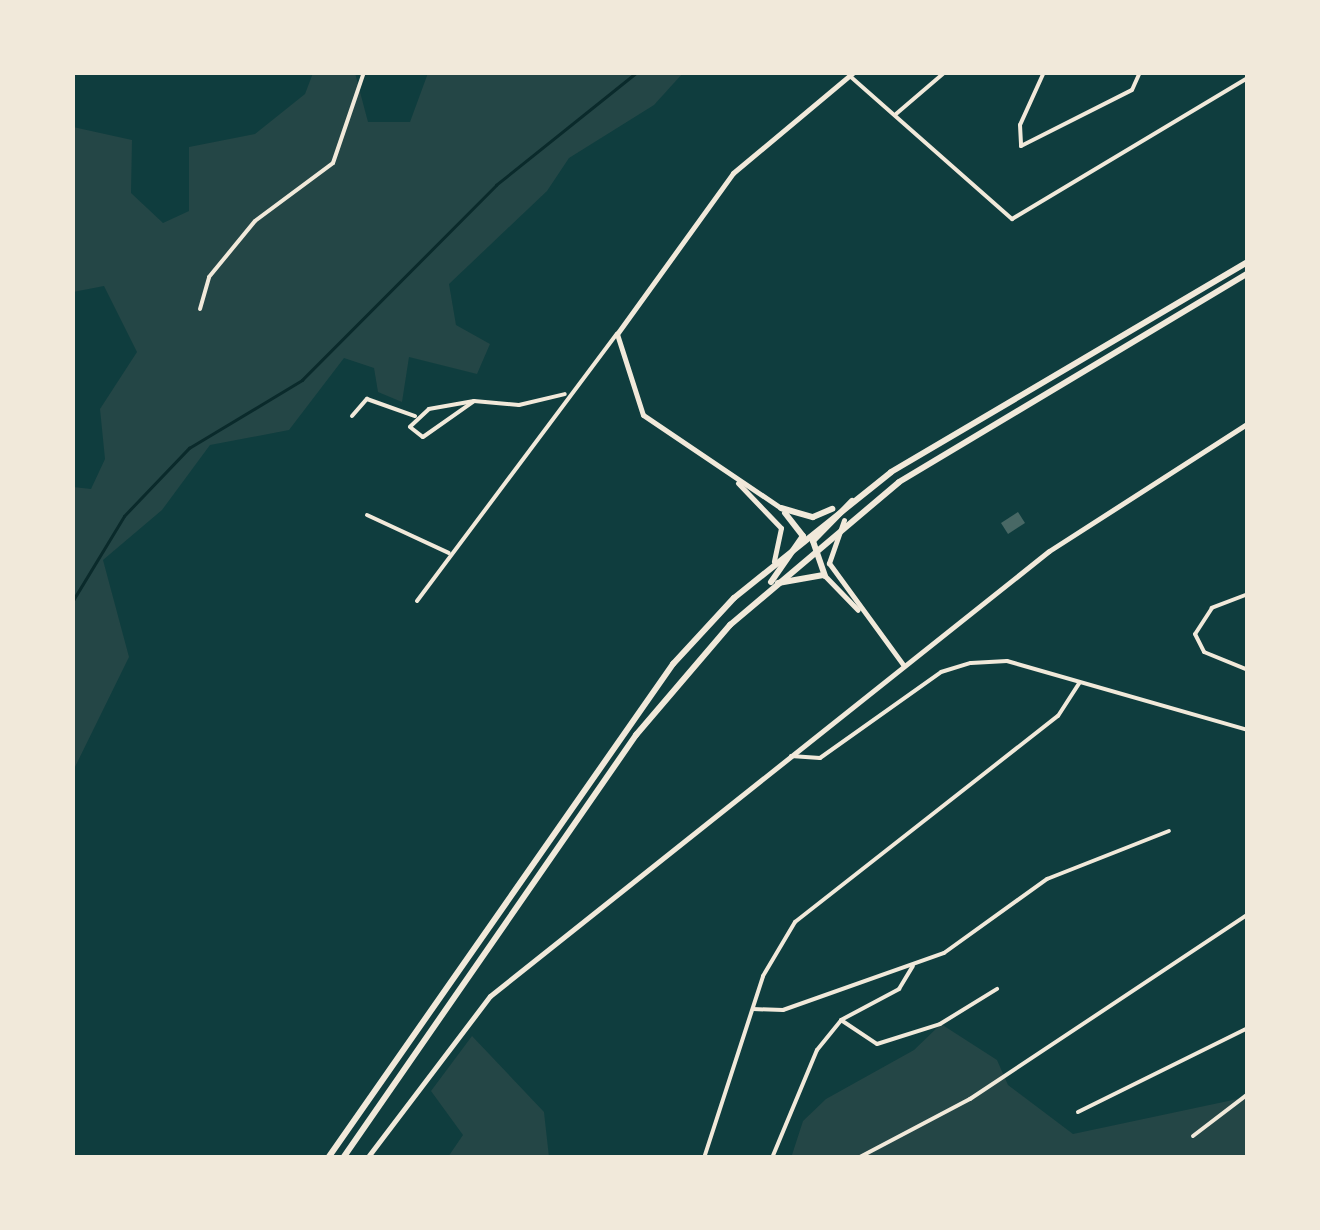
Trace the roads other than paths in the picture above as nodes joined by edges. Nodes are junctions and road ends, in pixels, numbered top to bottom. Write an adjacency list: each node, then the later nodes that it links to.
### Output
1 (364, 72): 10 (street)
2 (945, 72): 7 (street)
3 (1044, 72): 4 (street)
4 (1140, 72)
5 (852, 74): 7 (street); 11 (street)
6 (1248, 78): 7 (street)
7 (896, 114)
8 (1248, 262): 18 (highway)
9 (1248, 273): 21 (highway)
10 (200, 309)
11 (617, 334): 12 (street); 17 (street)
12 (567, 394): 13 (street); 24 (street)
13 (474, 402): 15 (street); 15 (street)
14 (352, 416): 15 (street)
15 (416, 416)
16 (1248, 423): 31 (street)
17 (732, 477): 19 (street); 25 (street)
18 (855, 496): 19 (highway); 22 (highway); 23 (highway)
19 (781, 508): 22 (highway)
20 (368, 515): 24 (street)
21 (844, 520): 23 (highway); 30 (street)
22 (803, 536): 25 (highway); 27 (highway)
23 (812, 548): 26 (highway); 27 (highway)
24 (451, 554): 29 (street)
25 (774, 561): 46 (highway)
26 (826, 576): 27 (highway); 30 (street)
27 (768, 588): 47 (highway)
28 (1248, 594): 32 (street)
29 (417, 601)
30 (863, 614): 31 (street)
31 (904, 666): 35 (street)
32 (1248, 670)
33 (1080, 682): 34 (street); 35 (street); 40 (street)
34 (1248, 730)
35 (790, 756): 48 (street)
36 (1169, 831): 38 (street)
37 (1248, 914): 51 (street)
38 (912, 966): 40 (street); 41 (street)
39 (997, 989): 41 (street)
40 (753, 1008): 49 (street)
41 (841, 1020): 50 (street)
42 (1248, 1028): 44 (street)
43 (1248, 1094): 45 (street)
44 (1078, 1112)
45 (1193, 1136)
46 (328, 1158)
47 (343, 1158)
48 (368, 1158)
49 (704, 1158)
50 (772, 1158)
51 (858, 1158)

